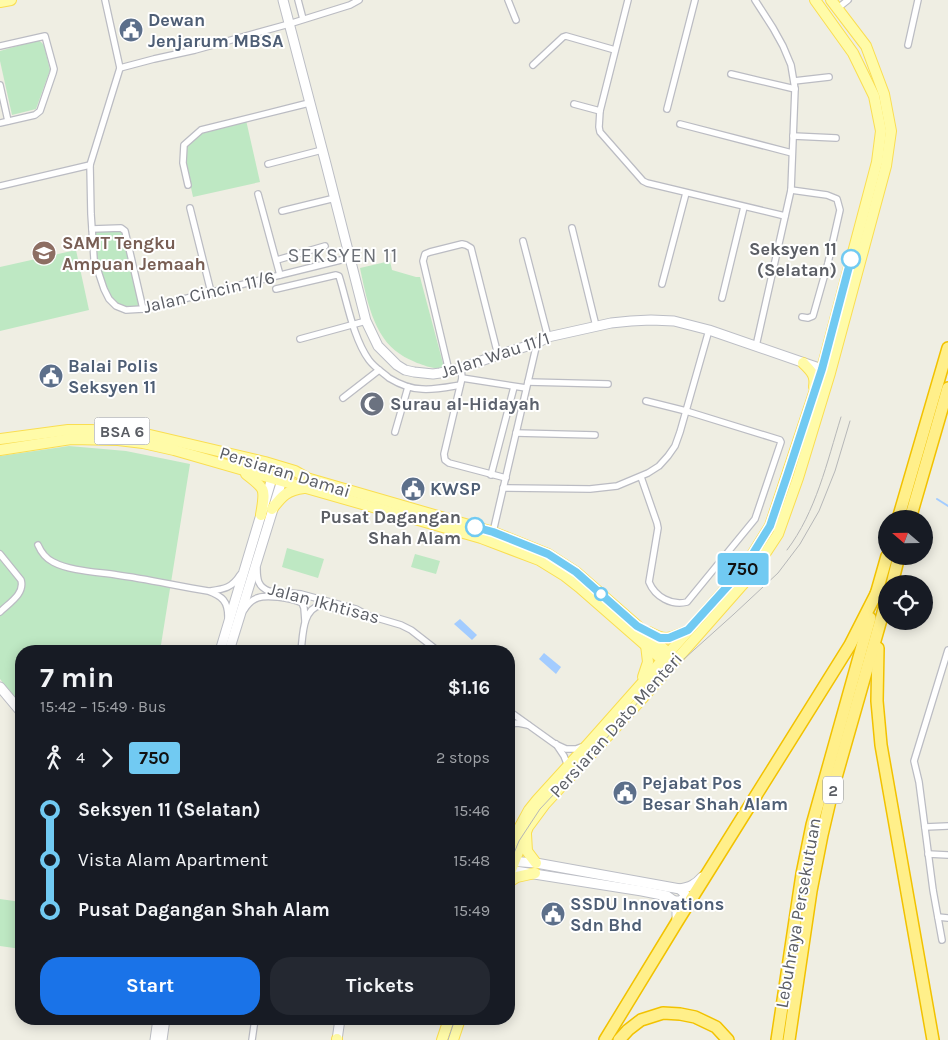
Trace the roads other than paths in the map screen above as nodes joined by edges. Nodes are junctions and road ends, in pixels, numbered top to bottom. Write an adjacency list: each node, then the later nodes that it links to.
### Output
1 (11, 0): 12 (main road)
2 (105, 0): 23 (street, Jalan Cincin 11/6)
3 (283, 0): 17 (main road, Jalan Wau 11/1)
4 (298, 0): 15 (street)
5 (358, 0): 13 (street)
6 (508, 0): 16 (street)
7 (628, 0): 21 (street)
8 (695, 0): 31 (street)
9 (755, 0): 26 (street)
10 (817, 0): 14 (main road); 20 (main road, Persiaran Dato Menteri)
11 (918, 0): 18 (street)
12 (0, 2)
13 (349, 2): 15 (street)
14 (841, 6): 20 (main road); 77 (main road, Persiaran Dato Menteri)
15 (303, 19): 17 (street)
16 (516, 20)
17 (289, 24): 23 (street); 29 (main road, Jalan Wau 11/1)
18 (908, 44)
19 (0, 46): 33 (street)
20 (850, 49): 70 (main road, Persiaran Dato Menteri)
21 (615, 50): 22 (street); 32 (street)
22 (533, 65)
23 (120, 68): 41 (street, Jalan Cincin 11/6)
24 (730, 74): 28 (street)
25 (829, 77): 26 (street)
26 (794, 81): 28 (street)
27 (0, 85): 33 (street)
28 (794, 89): 36 (street)
29 (310, 103): 38 (main road, Jalan Wau 11/1); 42 (street)
30 (574, 104): 32 (street)
31 (667, 109)
32 (600, 111): 45 (street)
33 (8, 121): 34 (street)
34 (0, 123)
35 (680, 124): 39 (street)
36 (793, 136): 37 (street); 39 (street)
37 (836, 138)
38 (322, 150): 40 (street); 47 (main road, Jalan Wau 11/1)
39 (792, 153): 44 (street)
40 (268, 164)
41 (90, 165): 43 (street); 53 (street, Jalan Cincin 11/6)
42 (188, 185)
43 (0, 186)
44 (791, 190): 51 (street); 64 (street)
45 (686, 192): 48 (street); 59 (street)
46 (258, 194): 57 (street)
47 (335, 198): 50 (street); 56 (main road, Jalan Wau 11/1)
48 (744, 207): 51 (street); 62 (street)
49 (190, 208): 61 (street)
50 (282, 211)
51 (785, 216): 73 (street)
52 (572, 228): 67 (street)
53 (92, 229): 63 (street, Jalan Cincin 11/6); 63 (street)
54 (523, 240): 69 (street)
55 (324, 246): 57 (street)
56 (349, 258): 58 (street, Jalan Cincin 11/6); 65 (main road, Jalan Wau 11/1)
57 (277, 260): 58 (street)
58 (280, 275): 61 (street, Jalan Cincin 11/6)
59 (662, 284)
60 (276, 289): 66 (street)
61 (211, 292): 63 (street, Jalan Cincin 11/6)
62 (722, 298)
63 (143, 309)
64 (802, 317)
65 (366, 321): 66 (street); 81 (main road, Jalan Wau 11/1)
66 (353, 325): 71 (street); 80 (street)
67 (596, 326): 68 (main road, Jalan Wau 11/1); 69 (main road, Jalan Wau 11/1)
68 (709, 330): 73 (main road, Jalan Wau 11/1); 93 (street)
69 (548, 337): 72 (main road, Jalan Wau 11/1)
70 (831, 337): 76 (main road); 79 (main road, Persiaran Dato Menteri)
71 (300, 339)
72 (537, 343): 75 (main road, Jalan Wau 11/1); 86 (street)
73 (756, 346): 76 (main road, Jalan Wau 11/1)
74 (948, 348): 108 (highway)
75 (498, 354): 78 (main road, Jalan Wau 11/1); 81 (street)
76 (803, 362): 79 (main road, Jalan Wau 11/1); 92 (main road)
77 (832, 365): 79 (main road); 83 (main road, Persiaran Dato Menteri)
78 (461, 368): 81 (main road, Jalan Wau 11/1); 82 (street)
79 (822, 369): 83 (main road); 92 (main road, Persiaran Dato Menteri)
80 (379, 370): 87 (street); 90 (street)
81 (449, 371)
82 (462, 378): 85 (street); 88 (street)
83 (828, 381): 132 (main road, Persiaran Dato Menteri)
84 (608, 384): 86 (street)
85 (460, 385): 87 (street); 101 (street)
86 (527, 385): 88 (street); 95 (street)
87 (408, 387): 94 (street)
88 (514, 387): 101 (street)
89 (948, 388): 109 (highway)
90 (343, 398)
91 (646, 401): 93 (street)
92 (811, 402): 123 (main road, Persiaran Dato Menteri)
93 (686, 412): 102 (street); 102 (street)
94 (395, 432)
95 (516, 433): 96 (street); 104 (street)
96 (595, 435)
97 (0, 439): 99 (main road, Persiaran Damai / BSA 6)
98 (0, 450): 100 (main road, Persiaran Damai / BSA 6)
99 (242, 456): 103 (main road); 105 (main road, Persiaran Damai / BSA 6)
100 (239, 469): 103 (main road, Persiaran Damai / BSA 6); 110 (main road)
101 (491, 475): 104 (street)
102 (640, 477): 106 (street)
103 (277, 478): 105 (main road, Persiaran Damai / BSA 6); 107 (main road); 110 (main road)
104 (506, 478): 106 (street)
105 (309, 482): 107 (main road); 111 (main road, Persiaran Damai / BSA 6); 130 (main road, Persiaran Damai / BSA 6)
106 (503, 488): 111 (street)
107 (272, 509): 114 (main road)
108 (901, 510)
109 (913, 510)
110 (261, 514): 114 (main road)
111 (493, 532): 122 (main road, Persiaran Damai / BSA 6)
112 (38, 545): 116 (street)
113 (0, 554): 118 (street)
114 (254, 555): 116 (street); 119 (street, Jalan Ikhtisas); 120 (main road); 124 (main road)
115 (884, 565): 117 (highway, Lebuhraya Persekutuan / 2)
116 (208, 591): 124 (street)
117 (877, 592): 149 (highway); 174 (highway, Lebuhraya Persekutuan / 2)
118 (0, 612)
119 (367, 615): 121 (street); 129 (street, Jalan Ikhtisas)
120 (239, 619): 121 (street, Jalan Ikhtisas); 127 (main road)
121 (305, 623): 128 (street)
122 (637, 626): 123 (main road); 132 (main road, Persiaran Damai / BSA 6)
123 (688, 630): 132 (main road, Persiaran Dato Menteri)
124 (226, 631): 126 (main road)
125 (878, 631): 175 (highway, Lebuhraya Persekutuan / 2); 176 (highway)
126 (222, 645)
127 (231, 645)
128 (303, 645)
129 (430, 645)
130 (646, 645): 132 (main road, Persiaran Damai / BSA 6); 133 (main road)
131 (948, 650): 143 (street)
132 (669, 660): 133 (main road, Persiaran Dato Menteri); 144 (main road, Persiaran Dato Menteri)
133 (638, 686): 140 (main road, Persiaran Dato Menteri)
134 (0, 687): 135 (main road)
135 (15, 705)
136 (515, 715): 138 (street)
137 (515, 723): 138 (street)
138 (530, 726): 139 (street)
139 (555, 744): 140 (street); 141 (street)
140 (588, 744): 141 (main road, Persiaran Dato Menteri)
141 (568, 766): 145 (main road, Persiaran Dato Menteri)
142 (948, 826): 143 (street)
143 (924, 827): 146 (street)
144 (526, 831): 148 (main road, Persiaran Dato Menteri); 151 (main road)
145 (515, 836)
146 (928, 854): 147 (street); 155 (street)
147 (948, 855)
148 (515, 856)
149 (714, 861): 153 (main road); 157 (highway)
150 (515, 867): 151 (main road)
151 (536, 868): 152 (main road); 153 (main road); 154 (main road)
152 (515, 878)
153 (680, 889): 154 (main road)
154 (674, 900): 157 (main road)
155 (938, 917): 156 (street); 158 (street)
156 (948, 918)
157 (677, 922): 171 (highway)
158 (942, 940)
159 (157, 1025): 165 (main road)
160 (164, 1025): 166 (main road)
161 (254, 1025): 167 (street)
162 (339, 1025): 168 (main road)
163 (447, 1025): 169 (main road)
164 (458, 1025): 170 (main road)
165 (155, 1040)
166 (162, 1040)
167 (252, 1040)
168 (337, 1040)
169 (442, 1040)
170 (453, 1040)
171 (605, 1040)
172 (619, 1040): 173 (highway)
173 (728, 1040)
174 (777, 1040)
175 (789, 1040)
176 (933, 1040)

